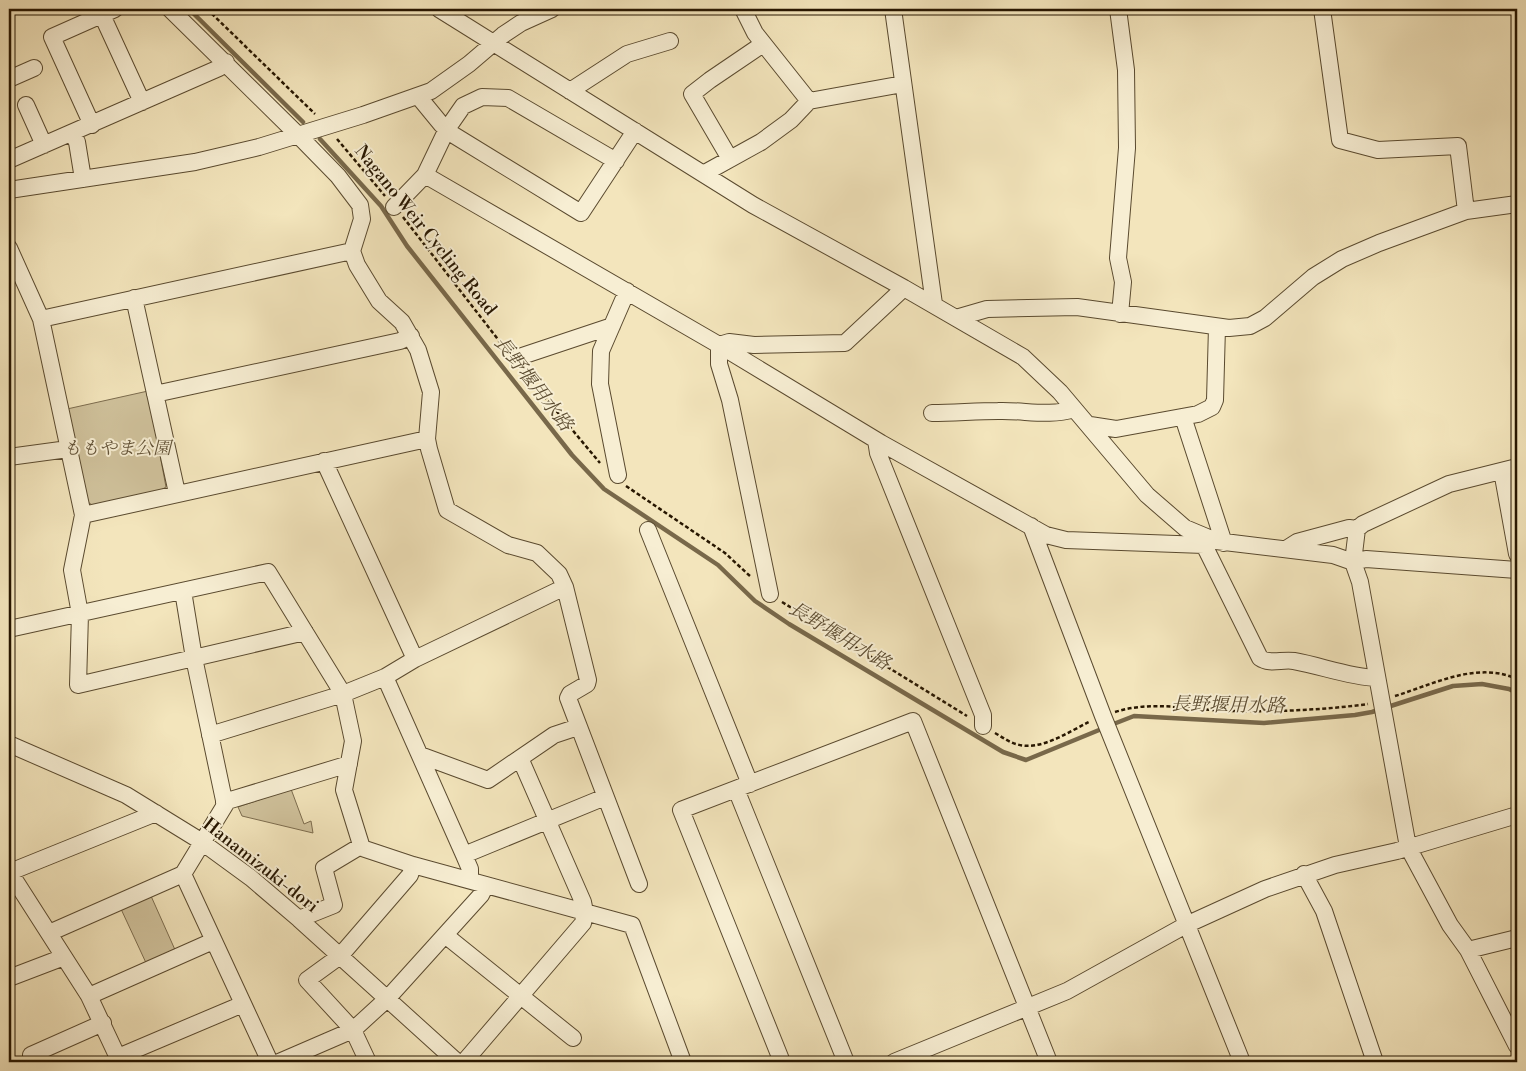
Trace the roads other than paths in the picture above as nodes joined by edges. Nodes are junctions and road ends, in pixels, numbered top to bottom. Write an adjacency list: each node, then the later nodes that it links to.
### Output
1 (170, 9): 12 (street)
2 (439, 9): 10 (street)
3 (552, 9): 10 (street)
4 (743, 9): 11 (street)
5 (893, 9): 15 (street)
6 (1118, 9): 43 (street)
7 (1322, 9): 36 (street)
8 (109, 12): 19 (street); 21 (street)
9 (670, 41): 16 (street)
10 (493, 43): 16 (street); 17 (street)
11 (763, 44): 18 (street); 27 (street)
12 (226, 62): 19 (street); 25 (street)
13 (34, 68): 14 (street)
14 (9, 80)
15 (903, 84): 18 (street); 42 (street)
16 (570, 91): 23 (street)
17 (418, 96): 22 (street); 25 (street)
18 (808, 101): 27 (street)
19 (142, 102): 21 (street)
20 (26, 105): 26 (street)
21 (92, 124): 24 (street)
22 (447, 129): 29 (street); 29 (street); 31 (street)
23 (635, 132): 29 (street); 30 (street)
24 (72, 133): 26 (street); 32 (street)
25 (298, 135): 32 (street); 38 (street)
26 (44, 145): 28 (street)
27 (730, 159): 30 (street)
28 (9, 160)
29 (616, 161)
30 (703, 174): 39 (street)
31 (425, 175): 35 (street); 40 (street)
32 (83, 179): 33 (street)
33 (9, 190)
34 (1517, 204): 36 (street)
35 (394, 207)
36 (1466, 211): 47 (street)
37 (9, 248): 45 (street)
38 (352, 251): 41 (street); 48 (street)
39 (904, 288): 42 (street); 49 (street)
40 (627, 292): 46 (street); 49 (street)
41 (134, 298): 45 (street); 51 (street)
42 (934, 304): 44 (street)
43 (1120, 314): 44 (street); 47 (street)
44 (956, 318): 52 (street)
45 (41, 319): 58 (street)
46 (612, 326): 50 (street); 62 (street)
47 (1217, 327): 54 (street)
48 (411, 336): 51 (street); 56 (street)
49 (719, 345): 57 (street); 76 (street)
50 (516, 360)
51 (155, 394): 63 (street)
52 (1074, 409): 53 (street); 55 (street)
53 (932, 413)
54 (1183, 417): 55 (street); 69 (street)
55 (1090, 425): 68 (street)
56 (427, 439): 60 (street); 74 (street)
57 (878, 441): 65 (street); 85 (street)
58 (68, 449): 59 (street); 64 (street)
59 (9, 457)
60 (324, 461): 63 (street); 81 (street)
61 (1510, 469): 66 (street); 71 (street)
62 (620, 479)
63 (176, 494): 64 (street)
64 (83, 515): 77 (street)
65 (1031, 526): 68 (street); 111 (street)
66 (1357, 529): 70 (street); 72 (street)
67 (648, 530): 92 (street)
68 (1206, 542): 69 (street); 83 (street)
69 (1224, 543): 70 (street)
70 (1286, 549): 72 (street)
71 (1517, 554)
72 (1353, 562): 73 (street); 83 (street)
73 (1517, 570)
74 (565, 587): 81 (street); 86 (street)
75 (183, 591): 77 (street); 79 (street); 80 (street)
76 (770, 594)
77 (80, 614): 78 (street); 80 (street)
78 (9, 628)
79 (305, 632): 80 (street); 84 (street)
80 (194, 658): 87 (street)
81 (415, 659): 82 (street)
82 (385, 677): 84 (street); 89 (street)
83 (1377, 678): 99 (street)
84 (343, 694): 87 (street); 91 (street)
85 (983, 726)
86 (578, 727): 90 (street); 93 (street)
87 (210, 735): 94 (street)
88 (9, 744): 95 (street, Hanamizuki-dori)
89 (420, 755): 90 (street); 101 (street)
90 (520, 758): 97 (street)
91 (348, 764): 94 (street); 100 (street)
92 (743, 787): 124 (street); 137 (street); 138 (street)
93 (605, 797): 97 (street); 107 (street)
94 (224, 802): 98 (street)
95 (156, 814): 98 (street, Hanamizuki-dori); 103 (street)
96 (1517, 815): 99 (street)
97 (547, 820): 101 (street); 109 (street)
98 (202, 842): 104 (street); 110 (street, Hanamizuki-dori)
99 (1408, 847): 105 (street); 116 (street)
100 (362, 848): 102 (street); 110 (street)
101 (464, 855): 106 (street)
102 (414, 865): 106 (street); 117 (street)
103 (10, 871): 112 (street)
104 (183, 874): 112 (street); 115 (street)
105 (1304, 874): 111 (street); 142 (street)
106 (470, 880): 108 (street)
107 (639, 884)
108 (486, 886): 109 (street); 113 (street)
109 (585, 912): 120 (street); 136 (street)
110 (299, 919): 117 (street, Hanamizuki-dori)
111 (1186, 925): 124 (street); 141 (street)
112 (49, 933): 118 (street)
113 (445, 934): 120 (street); 122 (street)
114 (1517, 938): 116 (street)
115 (213, 941): 121 (street); 123 (street)
116 (1468, 950): 128 (street)
117 (340, 956): 122 (street, Hanamizuki-dori); 126 (street)
118 (64, 957): 119 (street); 121 (street)
119 (9, 978)
120 (521, 995): 127 (street); 135 (street)
121 (89, 996): 125 (street)
122 (387, 999): 126 (street); 134 (street, Hanamizuki-dori)
123 (243, 1004): 129 (street); 131 (street)
124 (1028, 1008): 139 (street); 140 (street)
125 (103, 1023): 129 (street); 130 (street)
126 (353, 1030): 132 (street); 133 (street)
127 (572, 1038)
128 (1517, 1046)
129 (119, 1060)
130 (34, 1062)
131 (270, 1062)
132 (279, 1062)
133 (368, 1062)
134 (457, 1062)
135 (464, 1062)
136 (683, 1062)
137 (782, 1062)
138 (846, 1062)
139 (894, 1062)
140 (1049, 1062)
141 (1242, 1062)
142 (1375, 1062)

